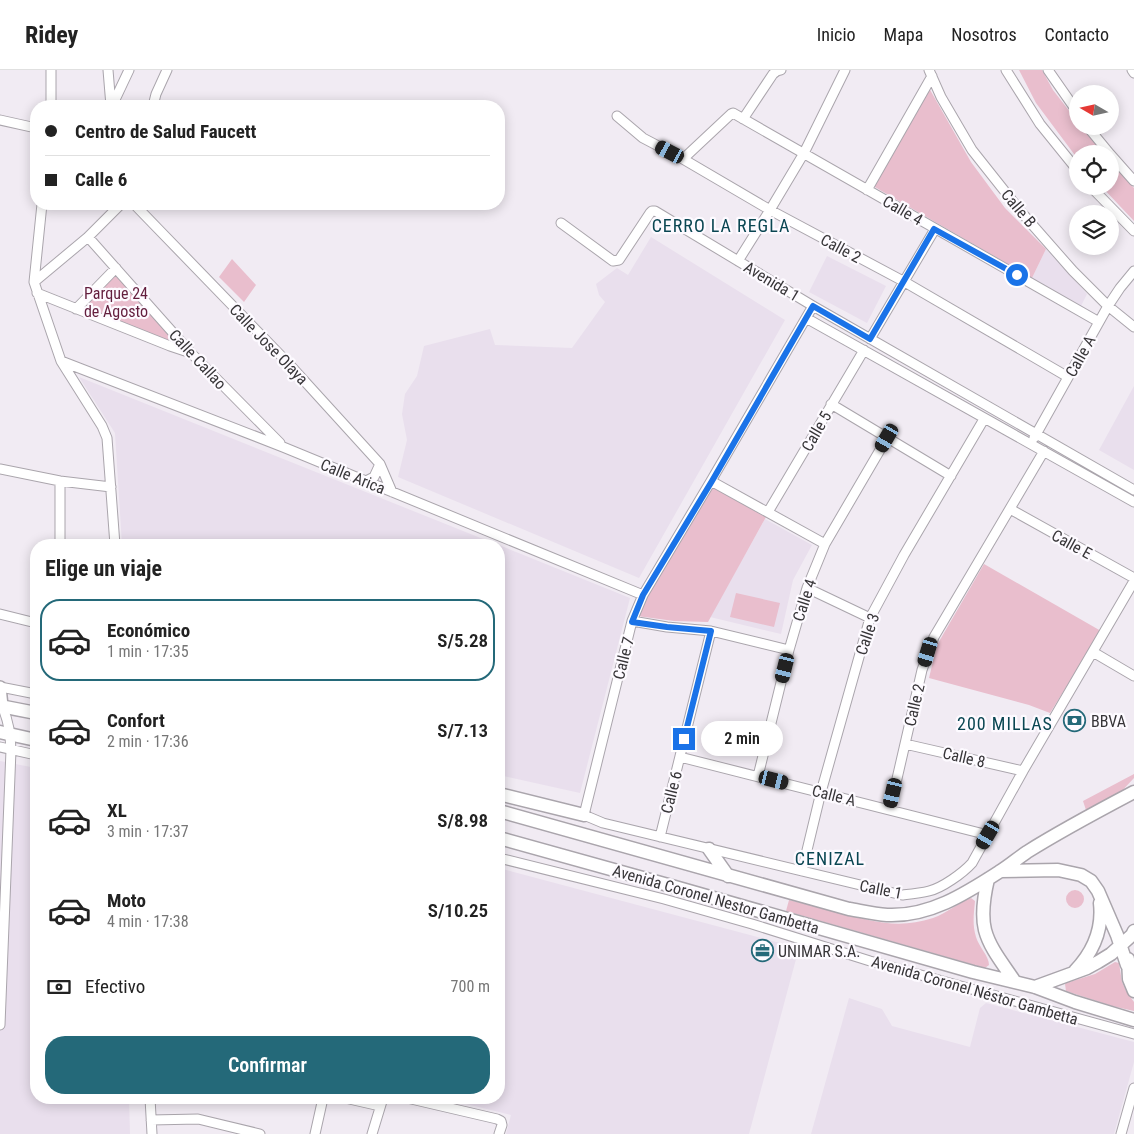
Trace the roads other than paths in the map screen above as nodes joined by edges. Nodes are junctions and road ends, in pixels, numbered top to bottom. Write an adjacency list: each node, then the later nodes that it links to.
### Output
1 (51, 70): 10 (street)
2 (108, 70): 11 (street)
3 (129, 70): 12 (street)
4 (168, 70): 13 (street)
5 (781, 70): 16 (street)
6 (845, 70): 21 (street)
7 (1006, 70): 23 (street)
8 (1048, 70): 14 (street)
9 (930, 73): 26 (street); 43 (street, Calle B)
10 (51, 100)
11 (111, 100)
12 (115, 100)
13 (154, 100)
14 (1069, 101)
15 (617, 116): 22 (street, Calle 2)
16 (743, 119): 21 (street, Calle 4); 22 (street, Calle 4)
17 (0, 120): 18 (street)
18 (30, 127)
19 (1094, 135): 20 (street)
20 (1103, 145)
21 (804, 153): 26 (street, Calle 4); 31 (street)
22 (683, 159): 31 (street, Calle 2)
23 (1069, 160)
24 (1119, 164): 25 (street)
25 (1134, 181)
26 (867, 190): 33 (street, Calle 4)
27 (1099, 195): 34 (street)
28 (41, 210): 40 (street)
29 (114, 210): 35 (street)
30 (140, 210): 62 (street, Calle Jose Olaya)
31 (770, 210): 36 (street); 39 (street, Calle 2)
32 (561, 223): 36 (street, Avenida 1)
33 (934, 229): 39 (street); 46 (street, Calle 4)
34 (1134, 230)
35 (88, 237): 37 (street, Calle Callao); 40 (street)
36 (738, 261): 42 (street, Avenida 1)
37 (116, 268): 44 (street); 50 (street, Calle Callao)
38 (1134, 271): 43 (street, Calle A)
39 (903, 281): 48 (street); 52 (street, Calle 2)
40 (34, 282): 41 (street)
41 (38, 293): 44 (street); 51 (street)
42 (813, 306): 45 (street, Calle 7); 48 (street, Avenida 1)
43 (1108, 306): 46 (street, Calle A); 47 (street, Calle B)
44 (76, 309): 50 (street)
45 (806, 318): 49 (street, Avenida 1); 67 (street, Calle 7)
46 (1099, 322): 52 (street, Calle A)
47 (1134, 326)
48 (870, 339): 56 (street, Avenida 1)
49 (864, 350): 53 (street, Calle 5); 54 (street, Avenida 1)
50 (191, 353): 55 (street, Calle Callao)
51 (61, 361): 57 (street, Calle Arica); 68 (street)
52 (1068, 377): 56 (street, Calle A)
53 (831, 404): 58 (street); 73 (street, Calle 5)
54 (984, 419): 59 (street, Avenida 1); 64 (street, Calle 3)
55 (262, 426): 57 (street); 60 (street, Calle Callao)
56 (1036, 434): 59 (street, Calle A); 69 (street, Avenida 1)
57 (255, 436): 60 (street, Calle Arica)
58 (887, 438): 64 (street); 76 (street, Calle 4)
59 (1031, 444): 61 (street, Avenida 1)
60 (284, 447): 66 (street, Calle Arica)
61 (1044, 451): 71 (street, Avenida 1); 72 (street, Calle 2)
62 (380, 464): 66 (street); 70 (street, Calle Jose Olaya)
63 (0, 469): 65 (street)
64 (951, 476): 81 (street, Calle 3)
65 (60, 481): 68 (street); 74 (street)
66 (366, 481): 70 (street, Calle Arica)
67 (712, 481): 73 (street); 79 (street, Calle 7)
68 (111, 487): 75 (street)
69 (1134, 490)
70 (392, 492): 79 (street, Calle Arica)
71 (1134, 502)
72 (1010, 510): 77 (street, Calle E); 94 (street, Calle 2)
73 (768, 512): 76 (street)
74 (60, 539)
75 (115, 539)
76 (825, 544): 78 (street, Calle 4)
77 (1134, 580): 86 (street, Calle 1)
78 (807, 588): 81 (street); 85 (street, Calle 4)
79 (643, 595): 83 (street, Calle 7)
80 (0, 614): 82 (street)
81 (870, 618): 101 (street, Calle 3)
82 (30, 622)
83 (632, 622): 84 (street); 106 (street, Calle 7)
84 (711, 631): 85 (street); 98 (street, Calle 6)
85 (789, 650): 100 (street, Calle 4)
86 (1093, 652): 87 (street); 99 (street, Calle 1)
87 (1134, 676)
88 (0, 687): 89 (street); 90 (main road)
89 (30, 693)
90 (1, 706): 91 (highway); 92 (street)
91 (30, 712)
92 (5, 733): 93 (highway); 96 (street)
93 (30, 739)
94 (905, 744): 99 (street, Calle 8); 104 (street, Calle 2)
95 (0, 747): 96 (street)
96 (11, 750): 97 (street); 112 (street)
97 (30, 754)
98 (680, 757): 100 (street, Calle A); 108 (street, Calle 6)
99 (1023, 771): 107 (street, Calle 1)
100 (758, 776): 101 (street, Calle A)
101 (821, 792): 104 (street, Calle A); 113 (street, Calle 3)
102 (1134, 792): 114 (highway, Avenida Coronel Nestor Gambetta)
103 (505, 795): 106 (highway)
104 (890, 809): 107 (street, Calle A)
105 (505, 813): 115 (highway, Avenida Coronel Nestor Gambetta)
106 (584, 815): 108 (street, Calle 1)
107 (988, 835): 113 (street, Calle 1)
108 (660, 837): 110 (street, Calle 1)
109 (505, 840): 122 (highway, Avenida Coronel Nestor Gambetta)
110 (709, 849): 113 (street, Calle 1); 115 (highway)
111 (505, 860): 127 (street, Avenida Coronel Néstor Gambetta)
112 (3, 866): 126 (street)
113 (802, 871)
114 (1001, 871): 116 (highway, Avenida Coronel Nestor Gambetta); 117 (highway)
115 (728, 876): 116 (highway, Avenida Coronel Nestor Gambetta)
116 (988, 879): 122 (highway)
117 (1098, 891): 119 (highway); 121 (highway)
118 (1133, 933): 119 (highway); 120 (highway)
119 (1120, 946): 120 (highway); 121 (highway)
120 (1127, 965): 124 (highway)
121 (1074, 972): 123 (highway)
122 (1015, 982): 123 (highway, Avenida Coronel Nestor Gambetta)
123 (1035, 987): 125 (highway, Avenida Coronel Nestor Gambetta)
124 (1134, 991)
125 (1134, 1020)
126 (0, 1025)
127 (1134, 1034)
128 (1134, 1088): 139 (street)
129 (150, 1104): 133 (street)
130 (322, 1104): 137 (street)
131 (380, 1104): 138 (street)
132 (433, 1104): 134 (street)
133 (151, 1120): 135 (street); 136 (street)
134 (500, 1129)
135 (152, 1134)
136 (260, 1134)
137 (315, 1134)
138 (372, 1134)
139 (1121, 1134)

